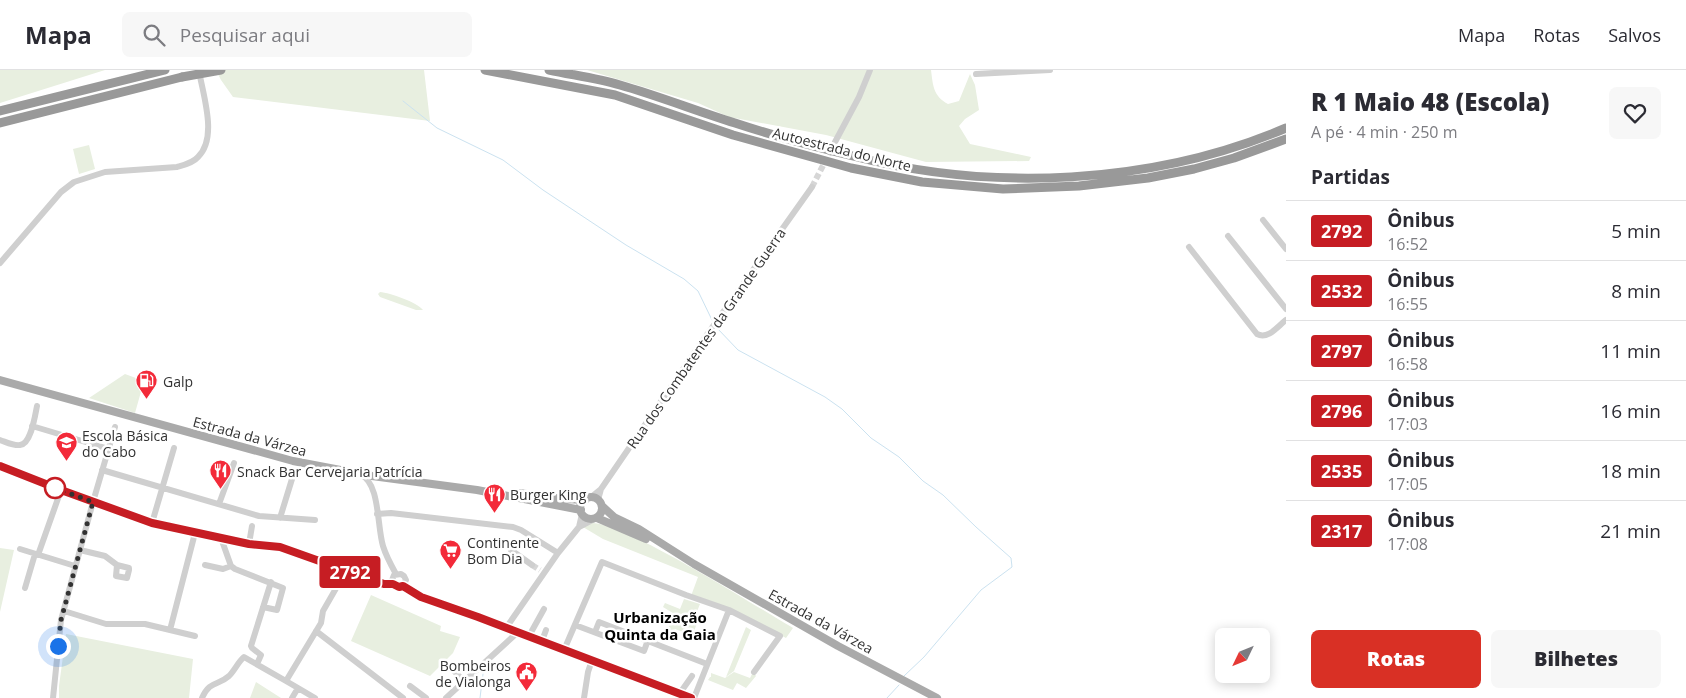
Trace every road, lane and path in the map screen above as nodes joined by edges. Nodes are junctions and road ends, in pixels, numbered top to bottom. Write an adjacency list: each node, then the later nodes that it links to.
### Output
1 (165, 70): 9 (highway)
2 (198, 70): 19 (street)
3 (221, 70): 10 (highway, bridge)
4 (485, 70): 12 (highway, Autoestrada do Norte)
5 (549, 70): 11 (highway, Autoestrada do Norte)
6 (870, 70): 13 (street)
7 (1050, 70): 8 (street)
8 (976, 74)
9 (0, 111)
10 (0, 123)
11 (1286, 128)
12 (1286, 139)
13 (835, 142)
14 (812, 187): 37 (street, Rua dos Combatentes da Grande Guerra)
15 (1263, 220): 18 (street)
16 (1228, 236): 20 (street)
17 (1188, 247): 21 (street)
18 (1286, 249)
19 (0, 263)
20 (1286, 309)
21 (1286, 320)
22 (0, 378): 32 (main road, Estrada da Várzea)
23 (38, 406): 24 (street)
24 (32, 426): 26 (street); 28 (street)
25 (115, 427): 28 (street)
26 (0, 440)
27 (174, 448): 35 (street)
28 (109, 449): 31 (street)
29 (234, 463): 43 (street)
30 (0, 466): 38 (street)
31 (102, 470): 35 (street); 41 (street)
32 (360, 474): 33 (main road, Estrada da Várzea); 36 (street)
33 (382, 478): 36 (street); 39 (main road, Estrada da Várzea)
34 (292, 479): 46 (street)
35 (162, 488): 43 (street); 49 (street)
36 (373, 489): 45 (street)
37 (601, 489): 40 (street, Rua dos Combatentes da Grande Guerra); 42 (street, Rua dos Combatentes da Grande Guerra)
38 (61, 490): 41 (street); 59 (street)
39 (477, 490): 40 (main road, Estrada da Várzea); 44 (main road, Estrada da Várzea)
40 (587, 499): 42 (main road, Estrada da Várzea); 44 (main road)
41 (93, 502): 49 (street); 56 (street)
42 (600, 503): 47 (main road); 60 (main road, Estrada da Várzea)
43 (220, 504): 46 (street)
44 (581, 512): 47 (main road, Estrada da Várzea); 51 (street)
45 (377, 514): 58 (street); 67 (street)
46 (280, 518): 48 (street)
47 (596, 518): 51 (street); 60 (main road, Estrada da Várzea)
48 (315, 520)
49 (152, 523): 52 (street)
50 (252, 526): 54 (street)
51 (579, 527): 58 (street)
52 (195, 533): 53 (street); 78 (street)
53 (221, 538): 54 (street); 65 (street)
54 (249, 544): 66 (street)
55 (20, 549): 59 (street)
56 (80, 550): 61 (street); 64 (street)
57 (511, 550): 63 (street)
58 (558, 553): 77 (street)
59 (36, 555): 64 (street); 71 (street)
60 (694, 564): 110 (main road, Estrada da Várzea)
61 (117, 565)
62 (204, 565): 65 (street)
63 (532, 565)
64 (75, 566): 75 (street)
65 (231, 566): 68 (street)
66 (346, 571): 69 (street); 80 (street)
67 (396, 574): 69 (street); 70 (street)
68 (271, 582): 72 (street); 72 (street)
69 (393, 584): 70 (street)
70 (403, 586): 77 (street)
71 (25, 588)
72 (263, 607): 89 (street)
73 (544, 608): 84 (street)
74 (729, 610): 76 (street); 91 (street); 92 (street)
75 (64, 612): 78 (street); 100 (street)
76 (575, 624): 82 (street); 87 (street)
77 (506, 628): 81 (street)
78 (170, 630): 83 (street)
79 (546, 630): 86 (street)
80 (316, 631): 94 (street); 104 (street)
81 (518, 632): 84 (street); 95 (street)
82 (595, 632): 85 (street); 85 (street)
83 (195, 636)
84 (528, 636): 86 (street)
85 (648, 640): 91 (street)
86 (542, 641): 87 (street)
87 (564, 650): 88 (street)
88 (592, 660): 99 (street); 108 (street)
89 (257, 664): 94 (street); 101 (street)
90 (448, 664): 95 (street)
91 (708, 664): 109 (street)
92 (754, 672)
93 (692, 676): 99 (street)
94 (286, 681): 97 (street)
95 (464, 681): 98 (street)
96 (410, 686): 105 (street)
97 (298, 688): 102 (street); 103 (street)
98 (456, 691): 106 (street); 107 (street)
99 (680, 693): 109 (street)
100 (53, 698)
101 (202, 698)
102 (292, 698)
103 (315, 698)
104 (403, 698)
105 (426, 698)
106 (446, 698)
107 (452, 698)
108 (584, 698)
109 (693, 698)
110 (937, 698)

